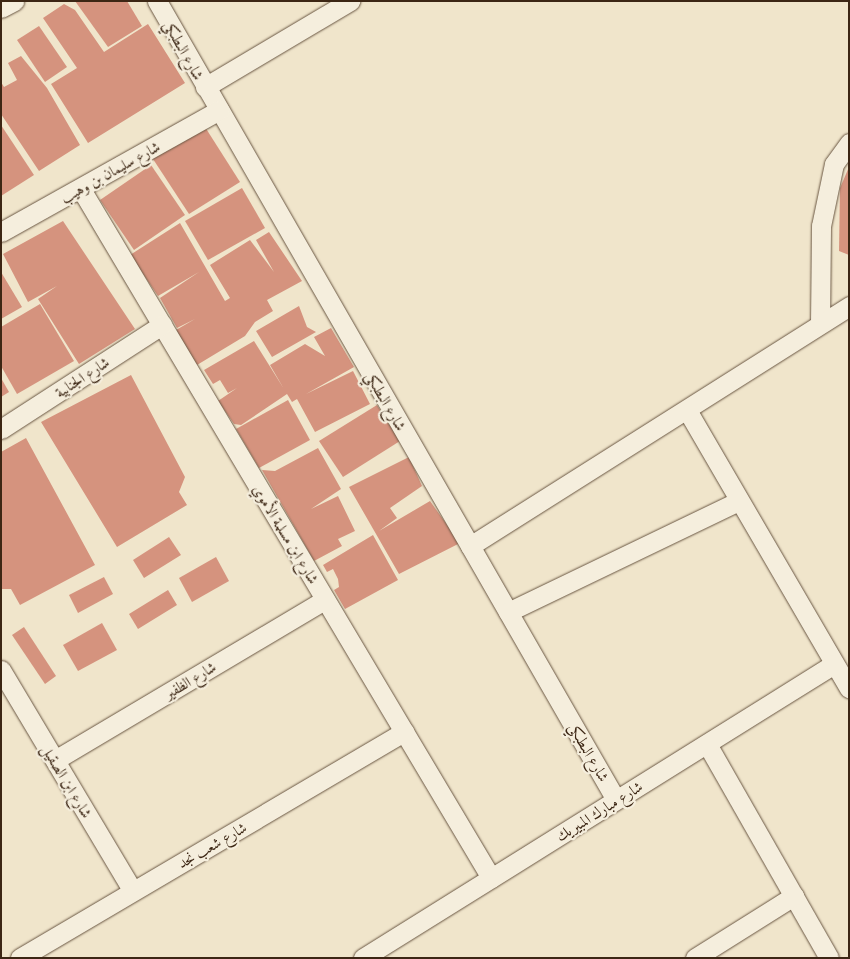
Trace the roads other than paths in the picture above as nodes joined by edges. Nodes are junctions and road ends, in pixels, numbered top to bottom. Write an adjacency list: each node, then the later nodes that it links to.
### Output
1 (14, 1): 4 (street)
2 (157, 1): 5 (street, شارع البطبكي)
3 (350, 1): 5 (street)
4 (1, 8)
5 (205, 87): 6 (street, شارع البطبكي)
6 (219, 110): 8 (street, شارع سليمان بن وهيب); 16 (street, شارع البطبكي)
7 (849, 143): 11 (street)
8 (81, 189): 9 (street, شارع سليمان بن وهيب); 12 (street, شارع ابن مسلمة الأموي)
9 (1, 232)
10 (849, 306): 11 (street)
11 (820, 324): 13 (street)
12 (162, 325): 14 (street, شارع الجنابية); 17 (street, شارع ابن مسلمة الأموي)
13 (686, 410): 15 (street); 16 (street)
14 (1, 429)
15 (739, 500): 18 (street); 19 (street)
16 (470, 546): 18 (street, شارع البطبكي)
17 (325, 600): 22 (street, شارع ابن مسلمة الأموي); 24 (street, شارع الظفير)
18 (508, 612): 25 (street, شارع البطبكي)
19 (834, 664): 21 (street); 23 (street, شارع مبارك المبيريك)
20 (1, 670): 24 (street, شارع ابن الصقيل)
21 (849, 688)
22 (404, 732): 26 (street, شارع ابن مسلمة الأموي); 27 (street, شارع شعب نجد)
23 (707, 744): 25 (street, شارع مبارك المبيريك); 28 (street)
24 (55, 760): 27 (street, شارع ابن الصقيل)
25 (616, 800): 26 (street, شارع مبارك المبيريك)
26 (491, 878): 30 (street, شارع مبارك المبيريك)
27 (133, 891): 29 (street, شارع شعب نجد)
28 (794, 896): 31 (street); 32 (street)
29 (20, 958)
30 (363, 958)
31 (695, 958)
32 (829, 958)

